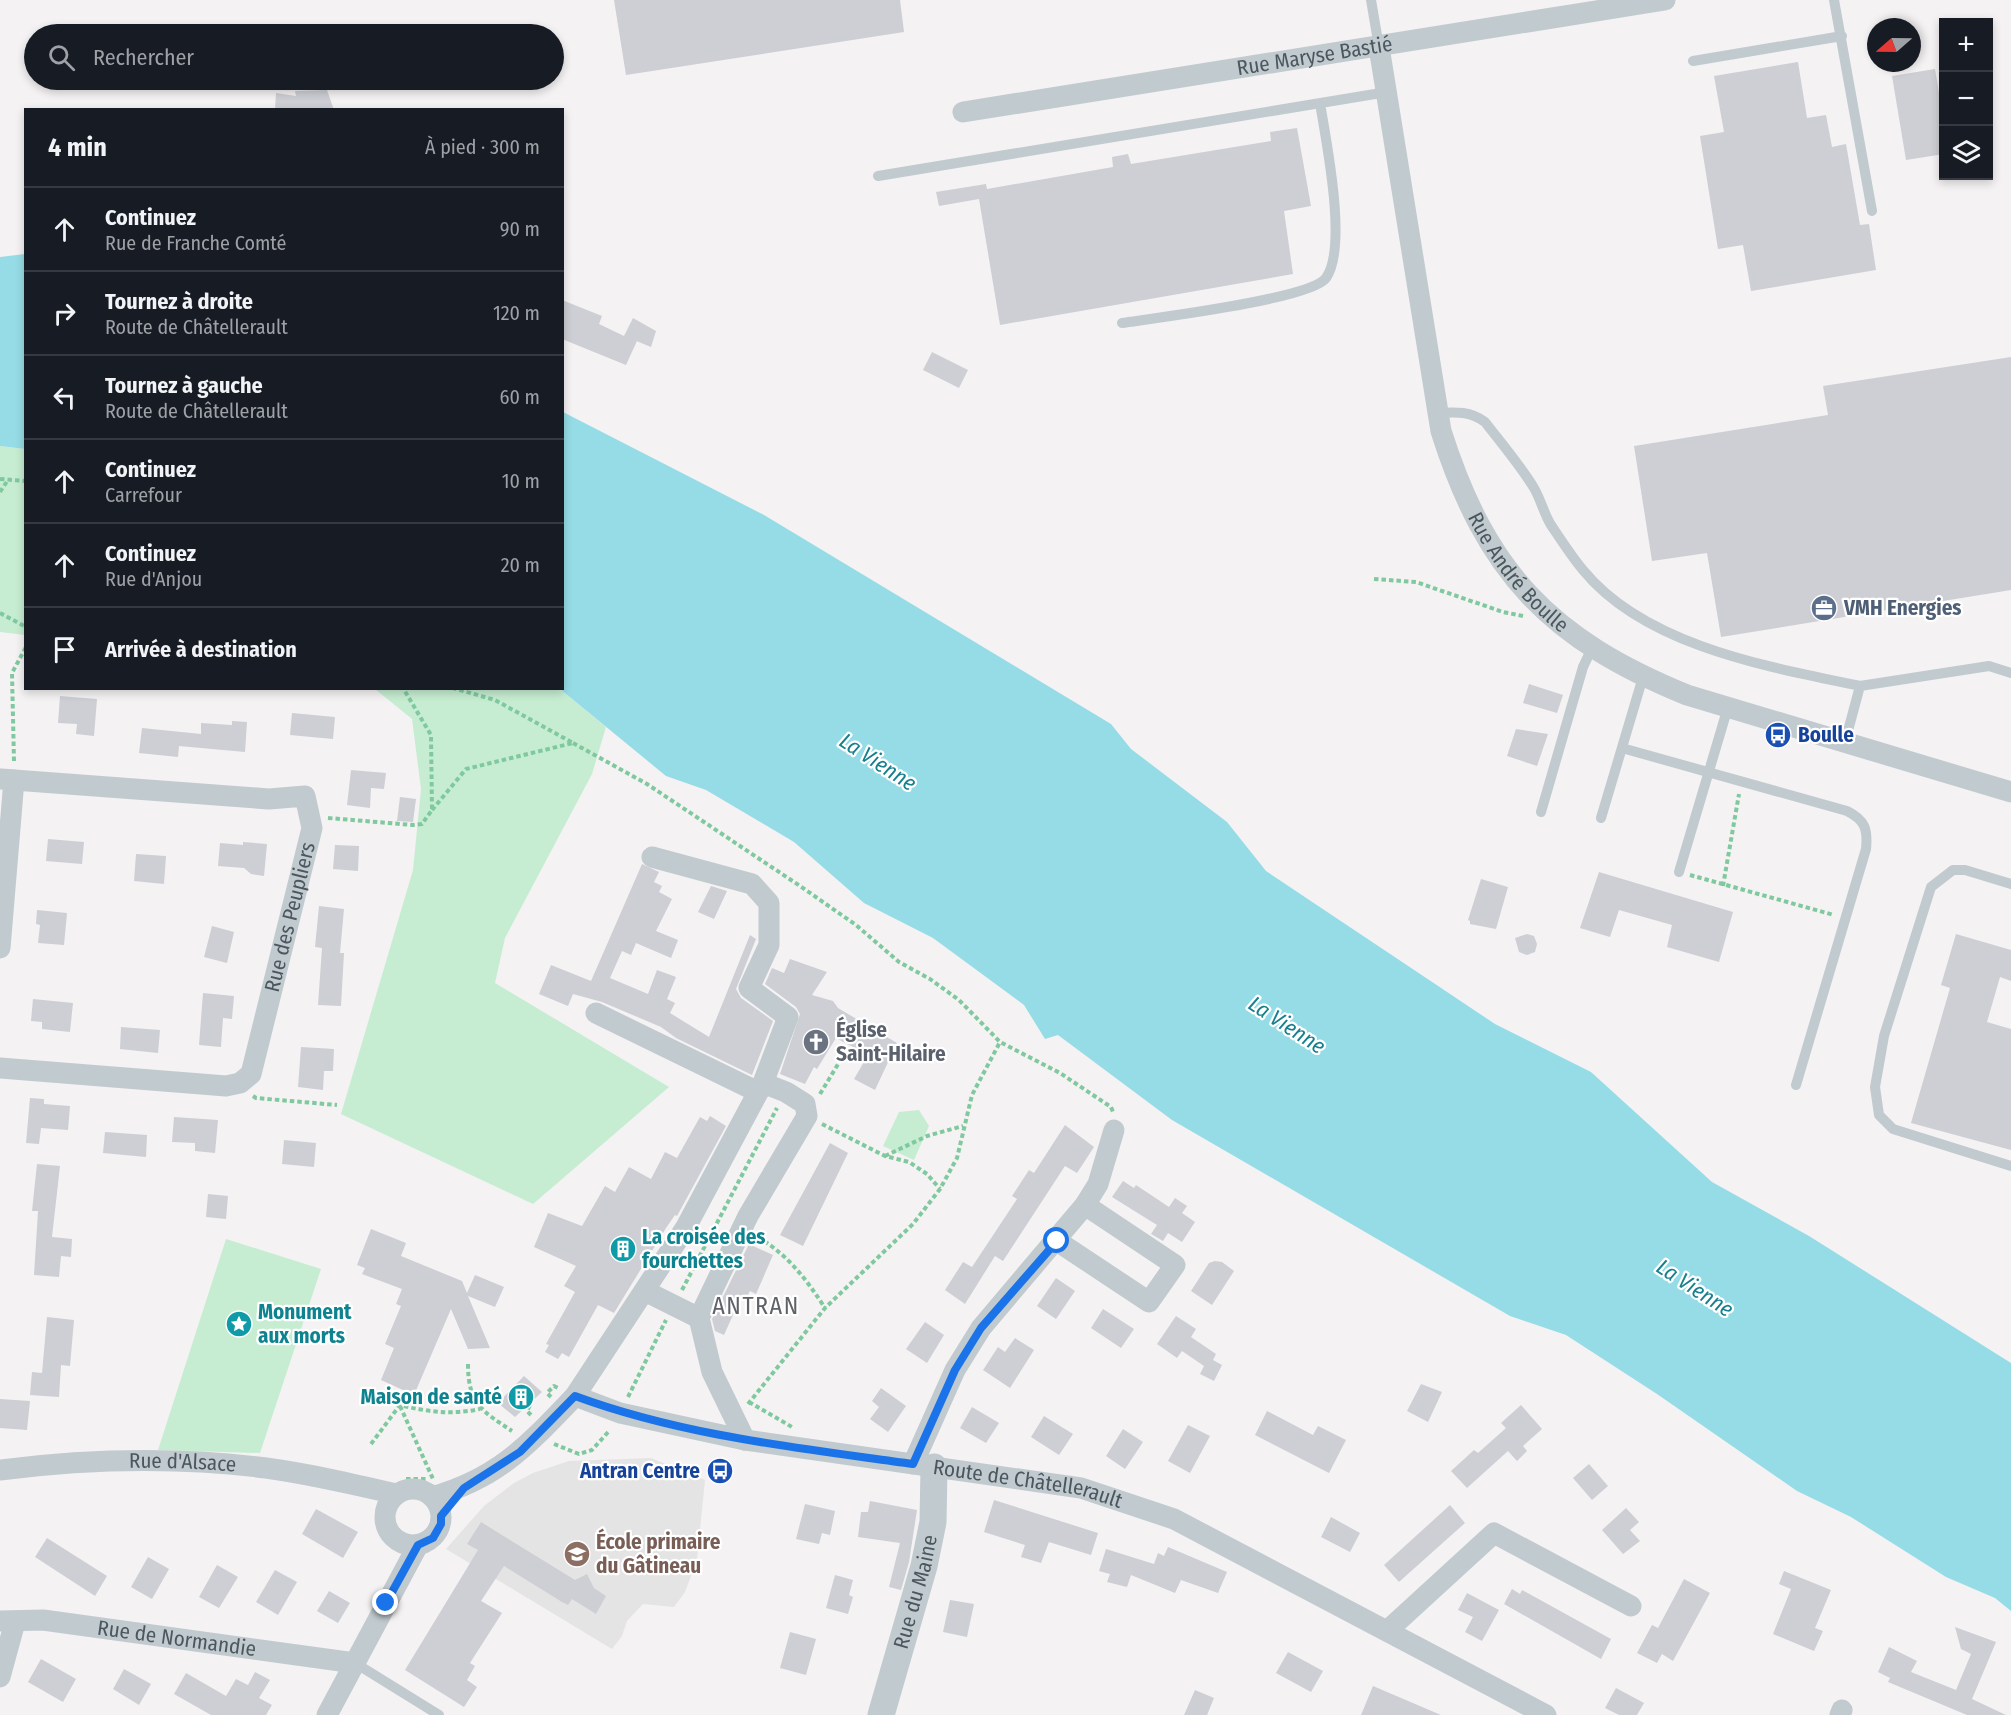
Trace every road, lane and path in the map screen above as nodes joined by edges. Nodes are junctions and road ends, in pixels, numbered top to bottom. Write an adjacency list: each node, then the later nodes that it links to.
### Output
1 (1371, 0): 5 (lane)
2 (1665, 0): 5 (street, Rue Maryse Bastié)
3 (1834, 0): 4 (lane)
4 (1842, 36): 6 (lane); 11 (lane)
5 (1380, 47): 7 (street, Rue André Boulle); 9 (street, Rue Maryse Bastié)
6 (1693, 60)
7 (1387, 92): 8 (lane); 13 (street, Rue André Boulle)
8 (1320, 103): 10 (lane); 12 (lane)
9 (963, 112)
10 (878, 176)
11 (1872, 211)
12 (1122, 323)
13 (1438, 412): 19 (street, Rue André Boulle); 26 (lane)
14 (0, 479): 15 (path)
15 (9, 480): 16 (path); 17 (path)
16 (24, 481)
17 (0, 492)
18 (1374, 579): 19 (path)
19 (1544, 610): 22 (street, Rue André Boulle)
20 (0, 613): 21 (path)
21 (24, 626)
22 (1592, 648): 25 (street, Rue André Boulle); 38 (lane)
23 (24, 652): 34 (path)
24 (2011, 673): 26 (lane)
25 (1643, 677): 29 (street, Rue André Boulle); 32 (lane)
26 (1860, 686): 31 (lane)
27 (404, 690): 37 (path)
28 (460, 690): 30 (path)
29 (1728, 707): 31 (street, Rue André Boulle); 33 (lane)
30 (573, 742): 37 (path); 48 (path)
31 (1845, 742): 36 (street, Rue André Boulle)
32 (1622, 748): 33 (lane); 40 (lane)
33 (1709, 772): 35 (lane); 42 (lane)
34 (7, 779): 39 (street, Rue des Peupliers); 46 (street)
35 (1741, 781): 44 (path); 45 (lane)
36 (2011, 792)
37 (432, 810): 39 (path)
38 (1541, 812)
39 (310, 816): 50 (street, Rue des Peupliers)
40 (1601, 818)
41 (652, 857): 52 (street)
42 (1679, 872): 44 (path)
43 (2011, 884): 58 (lane)
44 (1723, 886): 45 (path)
45 (1846, 918): 51 (lane)
46 (0, 948)
47 (596, 1013): 52 (street)
48 (1000, 1042): 55 (path); 56 (path)
49 (0, 1068): 50 (street)
50 (240, 1083): 53 (path)
51 (1796, 1085)
52 (760, 1088): 54 (street); 63 (street)
53 (337, 1105)
54 (806, 1110): 57 (path); 61 (street)
55 (964, 1126): 57 (path); 59 (path)
56 (1114, 1130): 60 (street)
57 (885, 1156): 59 (path)
58 (2011, 1166)
59 (940, 1189): 64 (path)
60 (1085, 1205): 62 (street); 62 (street)
61 (743, 1228): 64 (path); 65 (street)
62 (1057, 1241): 72 (street)
63 (645, 1291): 65 (street); 66 (street)
64 (825, 1308): 69 (path)
65 (699, 1318): 69 (street)
66 (575, 1396): 70 (street, Route de Châtellerault); 78 (street)
67 (400, 1406): 68 (path); 71 (path); 77 (path)
68 (480, 1409)
69 (735, 1419): 70 (street)
70 (745, 1440): 72 (street, Route de Châtellerault)
71 (371, 1444)
72 (924, 1466): 86 (street, Route de Châtellerault); 91 (street, Rue du Maine)
73 (0, 1470): 75 (street, Rue d'Alsace)
74 (442, 1477): 77 (path)
75 (364, 1487): 76 (street, Rue d'Alsace); 80 (street)
76 (399, 1487): 77 (path); 77 (street); 80 (street)
77 (432, 1488): 78 (street); 79 (street)
78 (464, 1488): 79 (street)
79 (441, 1516): 82 (street)
80 (384, 1517): 81 (street)
81 (396, 1540): 82 (street); 83 (street)
82 (418, 1545): 83 (street)
83 (398, 1578): 87 (street)
84 (1631, 1606): 86 (street)
85 (7, 1621): 87 (street, Rue de Normandie); 88 (street)
86 (1387, 1631): 92 (street, Route de Châtellerault)
87 (355, 1663): 89 (street); 90 (lane)
88 (0, 1677)
89 (327, 1715)
90 (439, 1715)
91 (881, 1715)
92 (1546, 1715)

